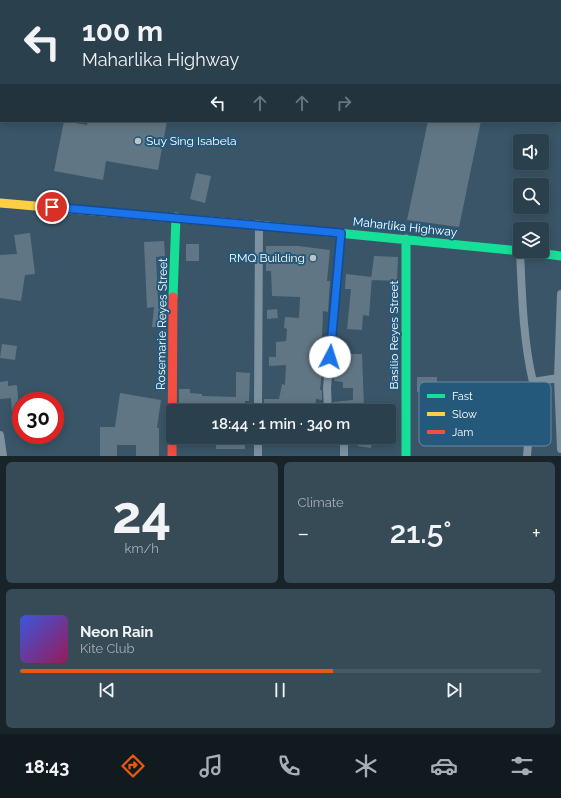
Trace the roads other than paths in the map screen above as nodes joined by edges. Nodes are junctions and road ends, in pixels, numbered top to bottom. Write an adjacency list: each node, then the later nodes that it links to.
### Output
1 (0, 203): 2 (main road, Maharlika Highway)
2 (176, 217): 3 (main road, Maharlika Highway); 21 (main road, Rosemarie Reyes Street)
3 (259, 226): 4 (main road, Maharlika Highway); 13 (street)
4 (341, 233): 5 (main road, Maharlika Highway); 14 (street)
5 (406, 239): 6 (main road, Maharlika Highway); 24 (main road, Basilio Reyes Street)
6 (513, 250)
7 (549, 254): 8 (main road, Maharlika Highway)
8 (561, 256)
9 (521, 258): 12 (street)
10 (561, 294): 11 (street)
11 (558, 378): 12 (street); 19 (street)
12 (533, 382)
13 (258, 404)
14 (328, 404)
15 (0, 435): 20 (street)
16 (258, 444): 22 (street)
17 (344, 444): 23 (street)
18 (528, 446): 25 (street)
19 (561, 449)
20 (3, 456)
21 (172, 456)
22 (258, 456)
23 (344, 456)
24 (406, 456)
25 (527, 456)

